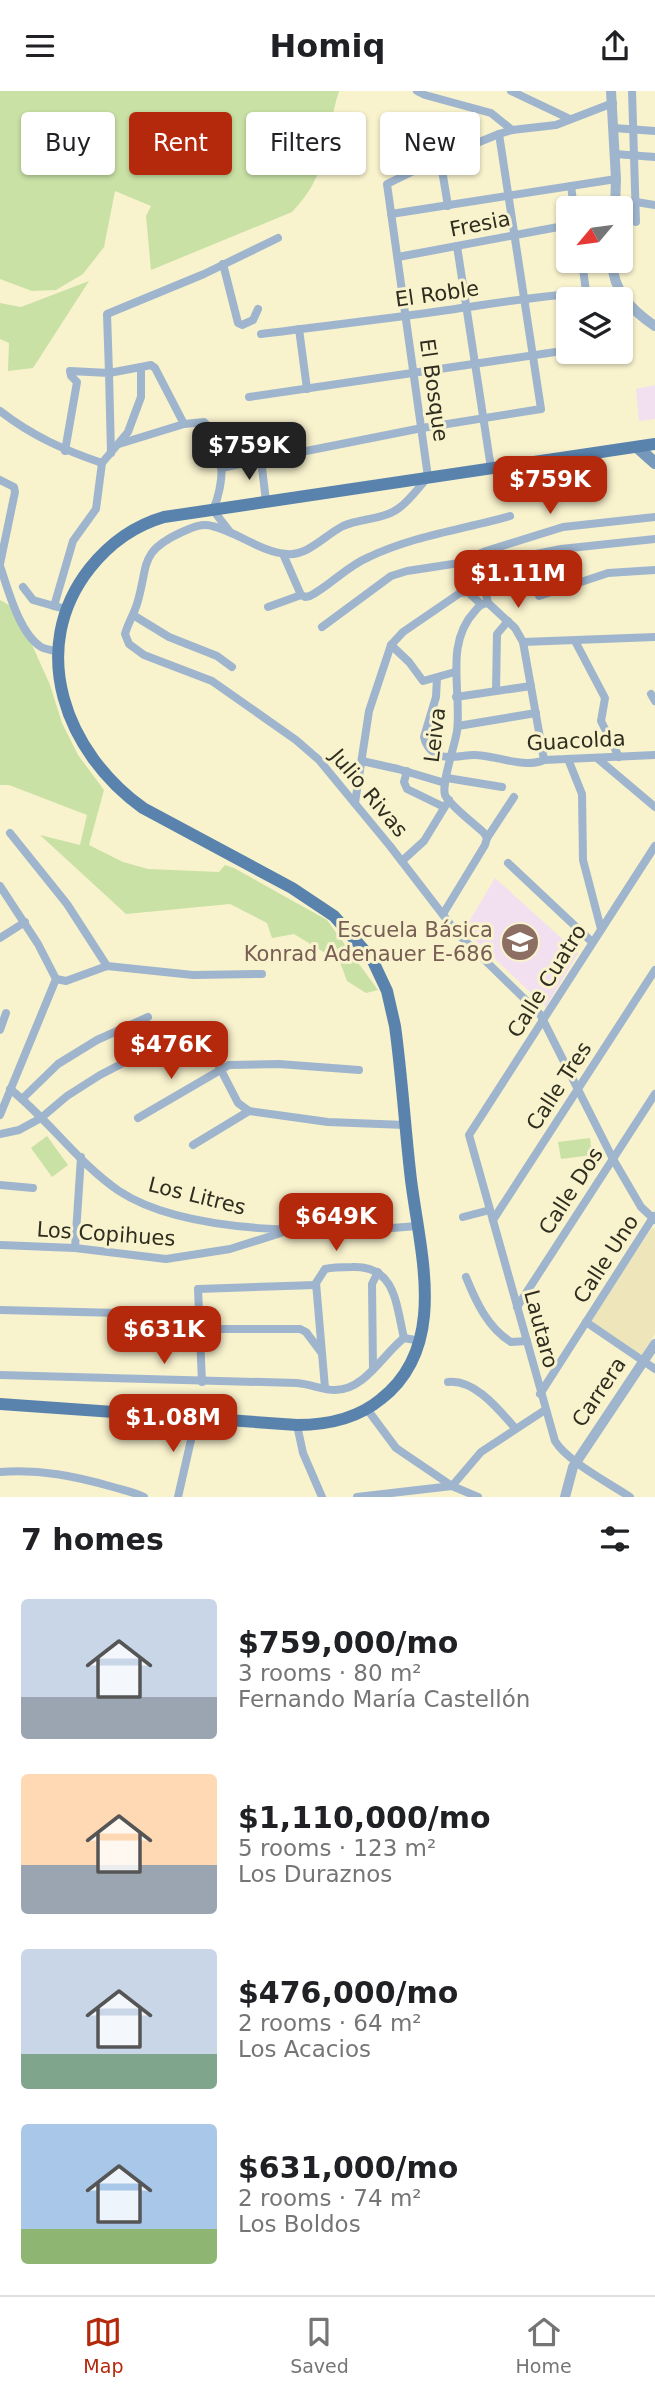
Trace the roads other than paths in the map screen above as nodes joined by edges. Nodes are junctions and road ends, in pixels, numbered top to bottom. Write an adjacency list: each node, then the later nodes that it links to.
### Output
1 (417, 91): 8 (street)
2 (510, 91): 5 (street)
3 (632, 91): 7 (street)
4 (612, 97): 5 (street); 6 (street)
5 (570, 119): 8 (street)
6 (614, 128): 7 (street); 12 (street)
7 (632, 129): 9 (street); 13 (street)
8 (512, 130): 10 (street)
9 (655, 131)
10 (499, 134): 11 (street); 21 (street)
11 (480, 142)
12 (615, 154): 13 (street); 17 (street)
13 (634, 155): 14 (street); 22 (street)
14 (655, 157)
15 (405, 175): 25 (street, El Bosque)
16 (443, 175): 24 (street)
17 (616, 180): 18 (street); 20 (street)
18 (571, 186): 19 (street); 21 (street)
19 (573, 196)
20 (615, 196)
21 (509, 197): 24 (street); 28 (street)
22 (636, 202): 23 (street); 26 (street)
23 (655, 205)
24 (448, 206): 25 (street)
25 (391, 214): 31 (street, El Bosque)
26 (636, 222)
27 (556, 227): 28 (street, Fresia)
28 (515, 235): 30 (street, Fresia); 34 (street)
29 (278, 238): 32 (street)
30 (457, 246): 31 (street, Fresia); 35 (street)
31 (398, 257): 38 (street, El Bosque)
32 (223, 264): 36 (street); 46 (street)
33 (556, 296): 34 (street, El Roble)
34 (525, 297): 35 (street, El Roble); 43 (street)
35 (467, 307): 38 (street, El Roble); 44 (street)
36 (258, 309)
37 (633, 310): 39 (street)
38 (406, 316): 40 (street, El Roble); 47 (street, El Bosque)
39 (655, 326)
40 (299, 330): 41 (street, El Roble); 48 (street)
41 (261, 334)
42 (556, 352): 43 (street)
43 (533, 355): 44 (street); 51 (street)
44 (475, 365): 47 (street); 51 (street)
45 (141, 367): 46 (street); 52 (street); 54 (street)
46 (109, 373): 57 (street); 58 (street)
47 (414, 374): 48 (street); 53 (street, El Bosque)
48 (307, 389): 49 (street)
49 (249, 397)
50 (0, 411): 57 (street)
51 (483, 418): 53 (street); 63 (street)
52 (184, 424): 54 (street); 62 (street)
53 (422, 428): 59 (street); 64 (street, El Bosque)
54 (119, 444): 58 (street)
55 (655, 444): 56 (main road)
56 (637, 447): 61 (main road); 63 (main road)
57 (65, 451): 60 (street)
58 (111, 453): 60 (street)
59 (261, 460): 62 (street); 66 (street)
60 (102, 463): 82 (street)
61 (655, 463)
62 (221, 468): 67 (street)
63 (491, 468): 64 (main road)
64 (428, 477): 66 (main road); 72 (street)
65 (0, 480): 75 (street)
66 (266, 501): 67 (main road)
67 (213, 510): 70 (street); 82 (main road)
68 (510, 516): 78 (street)
69 (655, 517): 74 (street)
70 (232, 534): 72 (street); 83 (street)
71 (655, 539): 73 (street)
72 (283, 554): 78 (street)
73 (531, 555)
74 (466, 562): 80 (street); 85 (street)
75 (0, 565): 90 (street)
76 (655, 570): 79 (street)
77 (23, 587): 82 (street)
78 (301, 595): 81 (street)
79 (539, 596)
80 (484, 603): 84 (street); 89 (street); 92 (street, Leiva)
81 (268, 607)
82 (60, 608): 90 (main road)
83 (133, 615): 91 (street); 110 (street, Julio Rivas)
84 (508, 621): 88 (street); 95 (street)
85 (323, 627)
86 (655, 637): 87 (street)
87 (575, 641): 88 (street); 101 (street)
88 (523, 642): 94 (street)
89 (391, 645): 93 (street, Leiva); 105 (street)
90 (57, 652): 142 (main road)
91 (232, 667)
92 (455, 672): 93 (street, Leiva); 96 (street, Leiva)
93 (437, 678): 100 (street)
94 (531, 686): 95 (street); 97 (street)
95 (496, 691): 96 (street)
96 (456, 697): 98 (street, Leiva)
97 (536, 713): 98 (street); 104 (street)
98 (458, 726): 100 (street, Leiva)
99 (655, 755): 101 (street, Guacolda)
100 (452, 757): 104 (street, Guacolda); 107 (street, Leiva)
101 (619, 757): 102 (street, Guacolda)
102 (597, 758): 103 (street, Guacolda); 112 (street)
103 (568, 759): 104 (street, Guacolda); 121 (street)
104 (544, 760)
105 (362, 761): 106 (street); 110 (street)
106 (407, 771): 107 (street); 111 (street)
107 (446, 781): 108 (street); 111 (street, Leiva)
108 (502, 787)
109 (514, 797): 114 (street)
110 (355, 803): 116 (street, Julio Rivas)
111 (447, 804): 114 (street); 116 (street)
112 (655, 807)
113 (10, 833): 124 (street)
114 (486, 838): 119 (street)
115 (655, 846): 121 (street, Calle Cuatro)
116 (402, 861): 119 (street, Julio Rivas)
117 (508, 863): 123 (street)
118 (0, 886): 120 (street)
119 (443, 914): 130 (street, Julio Rivas)
120 (25, 922): 122 (street); 127 (street)
121 (601, 929): 123 (street, Calle Cuatro)
122 (0, 938)
123 (592, 942): 130 (street, Calle Cuatro)
124 (107, 966): 126 (street); 127 (street)
125 (655, 970): 134 (street, Calle Tres)
126 (262, 974)
127 (56, 979): 135 (street)
128 (6, 1013): 131 (street)
129 (148, 1017): 137 (street)
130 (544, 1018): 134 (street, Julio Rivas); 144 (street, Calle Cuatro)
131 (0, 1030)
132 (220, 1068): 133 (street); 138 (street); 140 (street); 141 (street)
133 (359, 1070)
134 (579, 1088): 147 (street, Julio Rivas); 153 (street, Calle Tres)
135 (10, 1089): 137 (street, Los Litres); 139 (street)
136 (655, 1094): 147 (street, Calle Dos)
137 (22, 1099): 140 (street, Los Litres)
138 (249, 1111): 142 (street); 145 (street)
139 (0, 1115)
140 (41, 1118): 143 (street); 146 (street, Los Litres)
141 (138, 1118)
142 (405, 1125): 154 (main road)
143 (0, 1134)
144 (469, 1135): 150 (street, Lautaro)
145 (193, 1145)
146 (81, 1157): 155 (street, Los Litres); 157 (street)
147 (612, 1159): 152 (street, Julio Rivas); 161 (street, Calle Dos)
148 (0, 1185): 149 (street)
149 (33, 1188)
150 (490, 1210): 151 (street); 153 (street, Lautaro)
151 (463, 1217)
152 (654, 1217): 164 (street, Calle Uno)
153 (493, 1220): 161 (street, Lautaro)
154 (416, 1226): 155 (street, Los Litres); 167 (main road)
155 (290, 1230): 157 (street, Los Copihues)
156 (0, 1245): 157 (street, Los Copihues)
157 (75, 1248)
158 (378, 1272): 160 (street); 166 (street); 172 (street)
159 (466, 1277): 168 (street)
160 (316, 1285): 163 (street); 170 (street)
161 (517, 1307): 168 (street, Lautaro)
162 (0, 1310): 163 (street)
163 (199, 1315): 165 (street)
164 (586, 1322): 171 (street); 178 (street, Calle Uno)
165 (200, 1329): 170 (street); 175 (street)
166 (404, 1338): 167 (street); 172 (street)
167 (421, 1341): 180 (main road)
168 (527, 1341): 178 (street, Lautaro)
169 (655, 1344): 171 (street, Carrera)
170 (322, 1354): 177 (street)
171 (644, 1361): 173 (street); 185 (street, Carrera)
172 (373, 1369): 177 (street)
173 (655, 1369)
174 (0, 1375): 175 (street)
175 (202, 1382): 177 (street)
176 (448, 1382): 184 (street)
177 (324, 1388)
178 (540, 1394): 181 (street, Lautaro)
179 (0, 1404): 182 (main road)
180 (367, 1409): 183 (main road); 187 (street)
181 (545, 1410): 184 (street); 185 (street, Lautaro)
182 (196, 1418): 183 (main road); 189 (street)
183 (296, 1425): 190 (street)
184 (515, 1428): 187 (street)
185 (576, 1462): 193 (street, Carrera); 194 (street, Lautaro)
186 (0, 1472): 188 (street)
187 (452, 1486): 191 (street); 192 (street)
188 (144, 1497)
189 (177, 1497)
190 (322, 1497)
191 (357, 1497)
192 (478, 1497)
193 (565, 1497)
194 (630, 1497)

